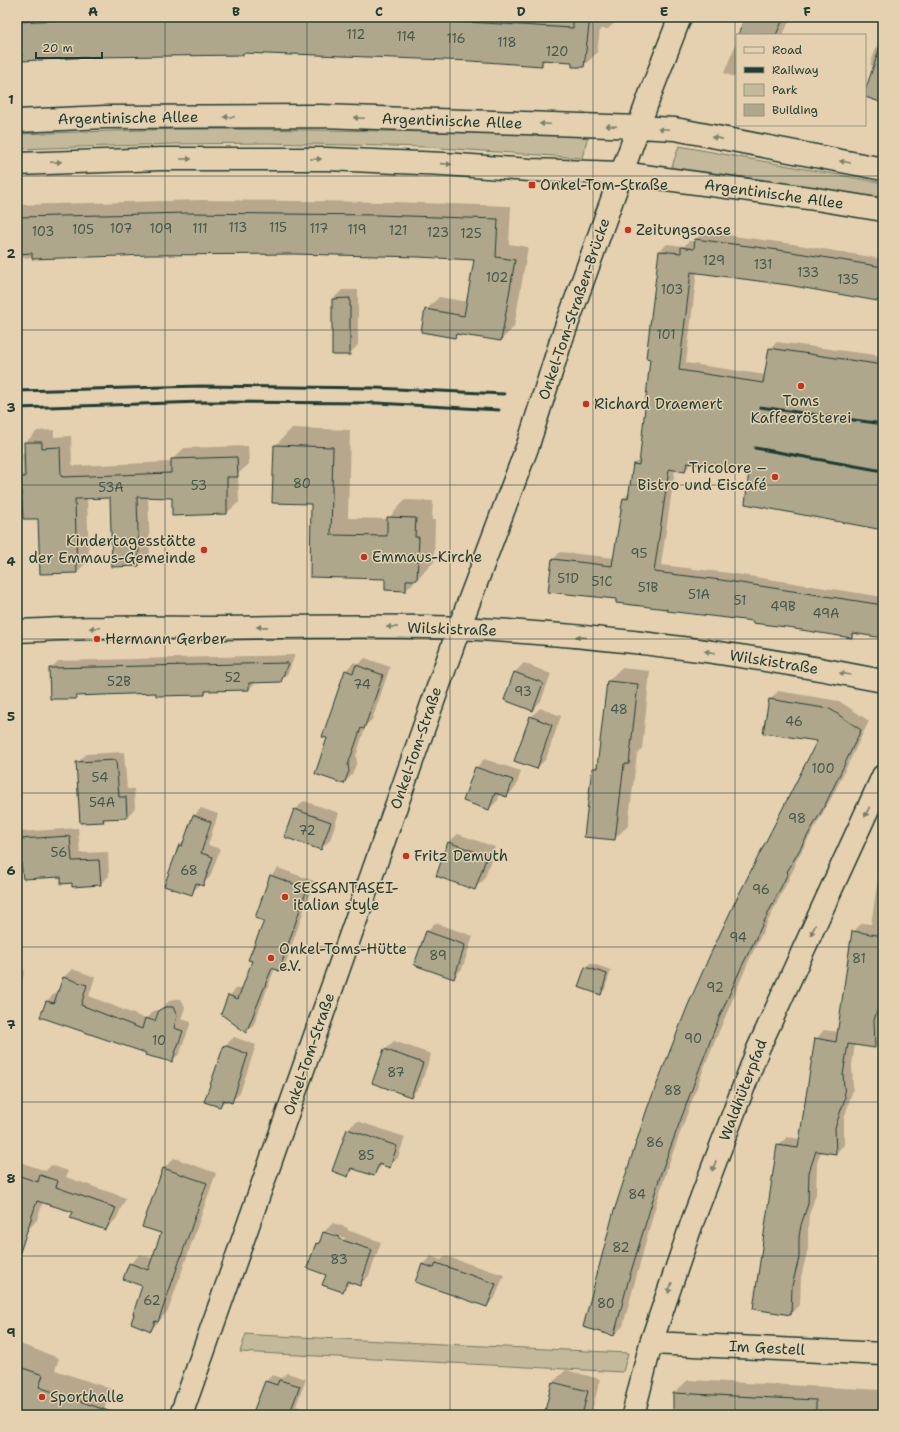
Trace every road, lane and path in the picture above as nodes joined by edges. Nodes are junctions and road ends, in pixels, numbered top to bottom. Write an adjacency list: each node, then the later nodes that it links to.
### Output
1 (680, 17): 3 (main road)
2 (17, 121): 3 (main road, Argentinische Allee, one-way to 2)
3 (638, 127): 5 (main road, Argentinische Allee, one-way to 3); 6 (main road)
4 (17, 164): 6 (main road, Argentinische Allee, one-way to 6)
5 (883, 169)
6 (621, 173): 7 (main road, Argentinische Allee); 8 (main road, Onkel-Tom-Straßen-Brücke, bridge)
7 (883, 210)
8 (528, 445): 9 (main road, Onkel-Tom-Straße)
9 (459, 628): 10 (main road, Wilskistraße, one-way to 10); 11 (main road, Wilskistraße, one-way to 9); 15 (main road, Onkel-Tom-Straße)
10 (17, 631)
11 (883, 681)
12 (883, 776): 13 (main road, Waldhüterpfad, one-way to 13)
13 (651, 1342): 14 (main road, Im Gestell); 16 (main road, Waldhüterpfad)
14 (883, 1354)
15 (181, 1415)
16 (633, 1415)

